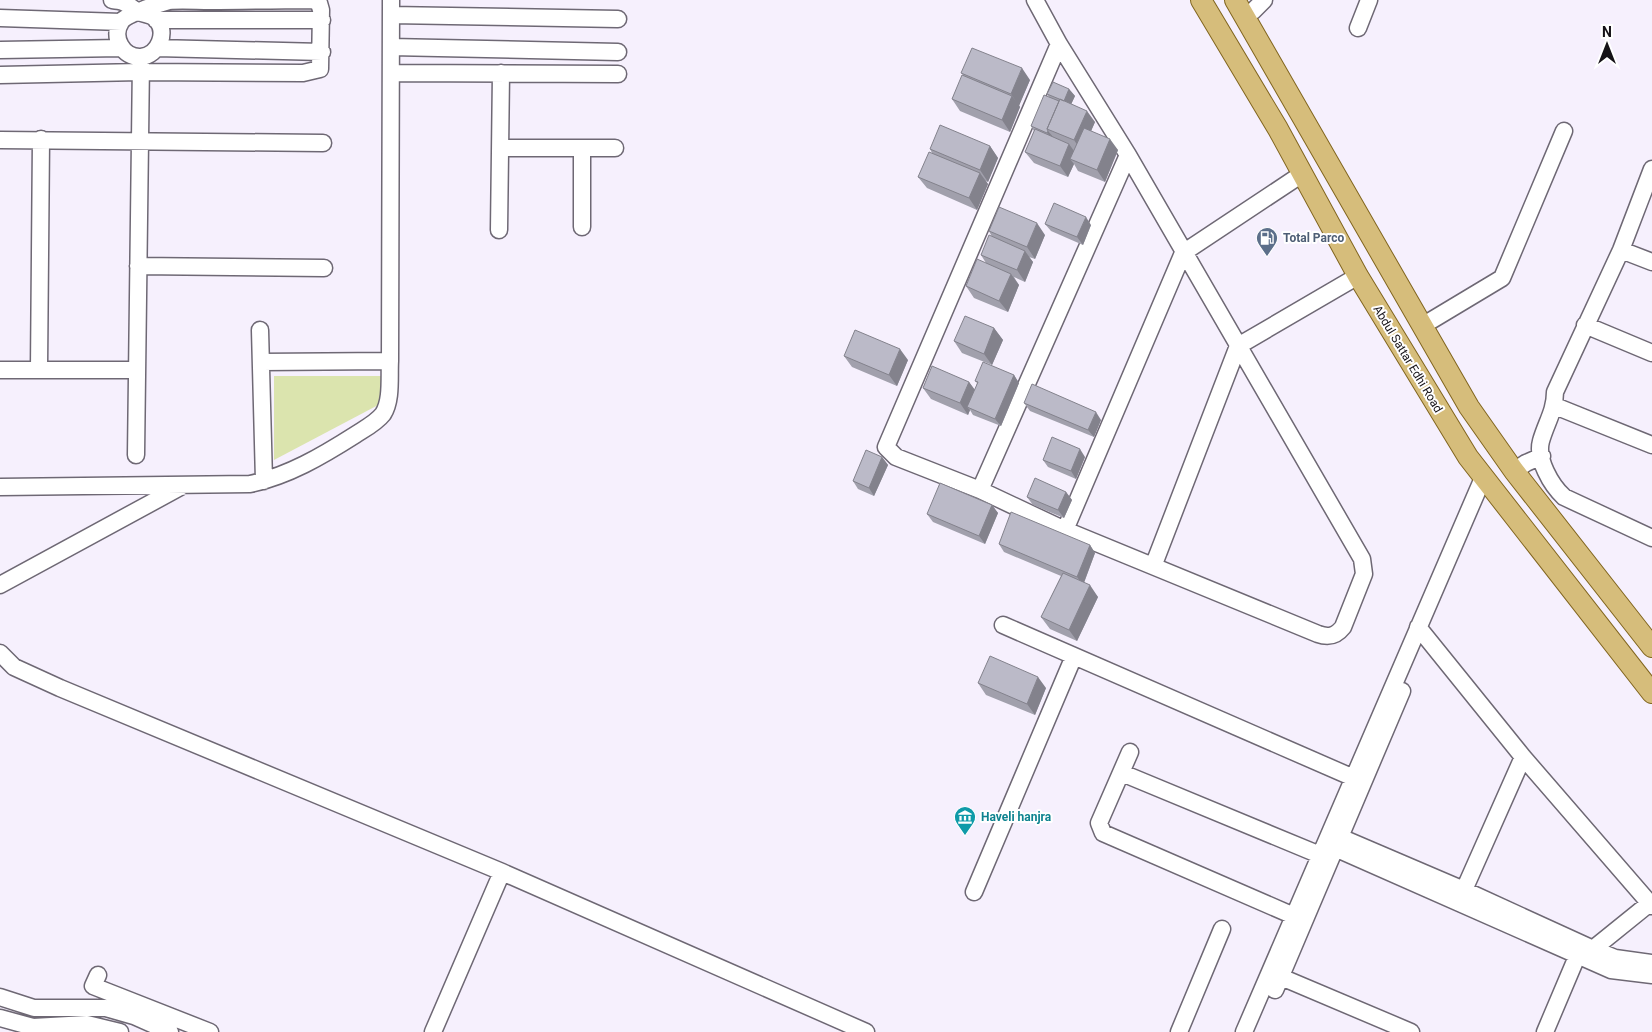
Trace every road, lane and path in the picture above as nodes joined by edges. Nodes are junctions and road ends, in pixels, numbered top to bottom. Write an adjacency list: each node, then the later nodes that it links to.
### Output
1 (112, 0): 8 (street)
2 (1036, 0): 15 (street)
3 (1201, 0): 37 (main road, Abdul Sattar Edhi Road)
4 (1264, 0): 7 (street)
5 (1369, 0): 14 (street)
6 (391, 8): 10 (street); 16 (street)
7 (1240, 8): 47 (main road)
8 (138, 12): 11 (street); 12 (street); 13 (street)
9 (0, 18): 13 (street)
10 (618, 19)
11 (156, 20): 12 (street); 18 (street)
12 (322, 20): 20 (street)
13 (121, 22): 17 (street)
14 (1358, 28)
15 (1059, 44): 35 (street); 65 (street)
16 (391, 47): 21 (street); 23 (street)
17 (121, 48): 19 (street); 22 (street)
18 (157, 48): 20 (street); 22 (street)
19 (0, 50)
20 (322, 52): 22 (street)
21 (618, 52)
22 (140, 64): 26 (street); 30 (street)
23 (391, 72): 24 (street); 51 (street)
24 (500, 73): 25 (street); 32 (street)
25 (618, 74)
26 (0, 75)
27 (1564, 131): 47 (street)
28 (42, 139): 29 (street); 30 (street); 53 (street)
29 (0, 140)
30 (139, 141): 31 (street); 43 (street)
31 (323, 143)
32 (500, 148): 33 (street); 39 (street)
33 (582, 148): 34 (street); 38 (street)
34 (615, 148)
35 (1128, 156): 41 (street); 65 (street)
36 (1652, 169): 40 (street)
37 (1302, 174): 41 (street); 45 (main road, Abdul Sattar Edhi Road)
38 (582, 227)
39 (499, 230)
40 (1621, 250): 42 (street); 46 (street)
41 (1184, 253): 49 (street); 66 (street)
42 (1652, 262)
43 (138, 266): 44 (street); 55 (street)
44 (324, 268)
45 (1358, 276): 49 (street); 62 (main road, Abdul Sattar Edhi Road)
46 (1585, 325): 50 (street); 56 (street)
47 (1422, 326): 60 (main road)
48 (260, 330): 52 (street)
49 (1238, 346): 68 (street); 68 (street)
50 (1652, 353)
51 (390, 361): 52 (street); 61 (street)
52 (260, 362): 61 (street)
53 (39, 369): 54 (street); 55 (street)
54 (0, 370)
55 (137, 370): 58 (street)
56 (1555, 406): 57 (street); 59 (street)
57 (1652, 445)
58 (136, 455)
59 (1542, 456): 60 (street); 67 (street)
60 (1514, 471): 72 (main road)
61 (264, 481): 63 (street)
62 (1487, 482): 71 (street); 75 (main road, Abdul Sattar Edhi Road)
63 (186, 484): 64 (street); 69 (street)
64 (0, 487)
65 (980, 490): 66 (street)
66 (1065, 530): 68 (street)
67 (1652, 538)
68 (1154, 564)
69 (0, 585)
70 (1003, 625): 74 (street)
71 (1421, 631): 77 (street); 79 (street)
72 (1652, 647)
73 (0, 653): 81 (street)
74 (1074, 656): 79 (street); 82 (street)
75 (1652, 693)
76 (1130, 752): 78 (street)
77 (1523, 757): 83 (street); 84 (street)
78 (1122, 773): 80 (street); 85 (street)
79 (1359, 780): 80 (street)
80 (1331, 844): 83 (street); 85 (street); 91 (street)
81 (502, 872): 98 (street); 99 (street)
82 (974, 892)
83 (1462, 896): 87 (street)
84 (1651, 904): 87 (street)
85 (1294, 916): 101 (street)
86 (1222, 929): 100 (street)
87 (1584, 950): 88 (street); 90 (street); 104 (street)
88 (1652, 963)
89 (98, 975): 97 (street)
90 (1652, 975)
91 (1281, 977): 102 (street); 103 (street)
92 (0, 997): 96 (street)
93 (0, 1018): 94 (street)
94 (96, 1029): 95 (street)
95 (120, 1032)
96 (170, 1032)
97 (210, 1032)
98 (433, 1032)
99 (866, 1032)
100 (1179, 1032)
101 (1244, 1032)
102 (1257, 1032)
103 (1411, 1032)
104 (1545, 1032)

